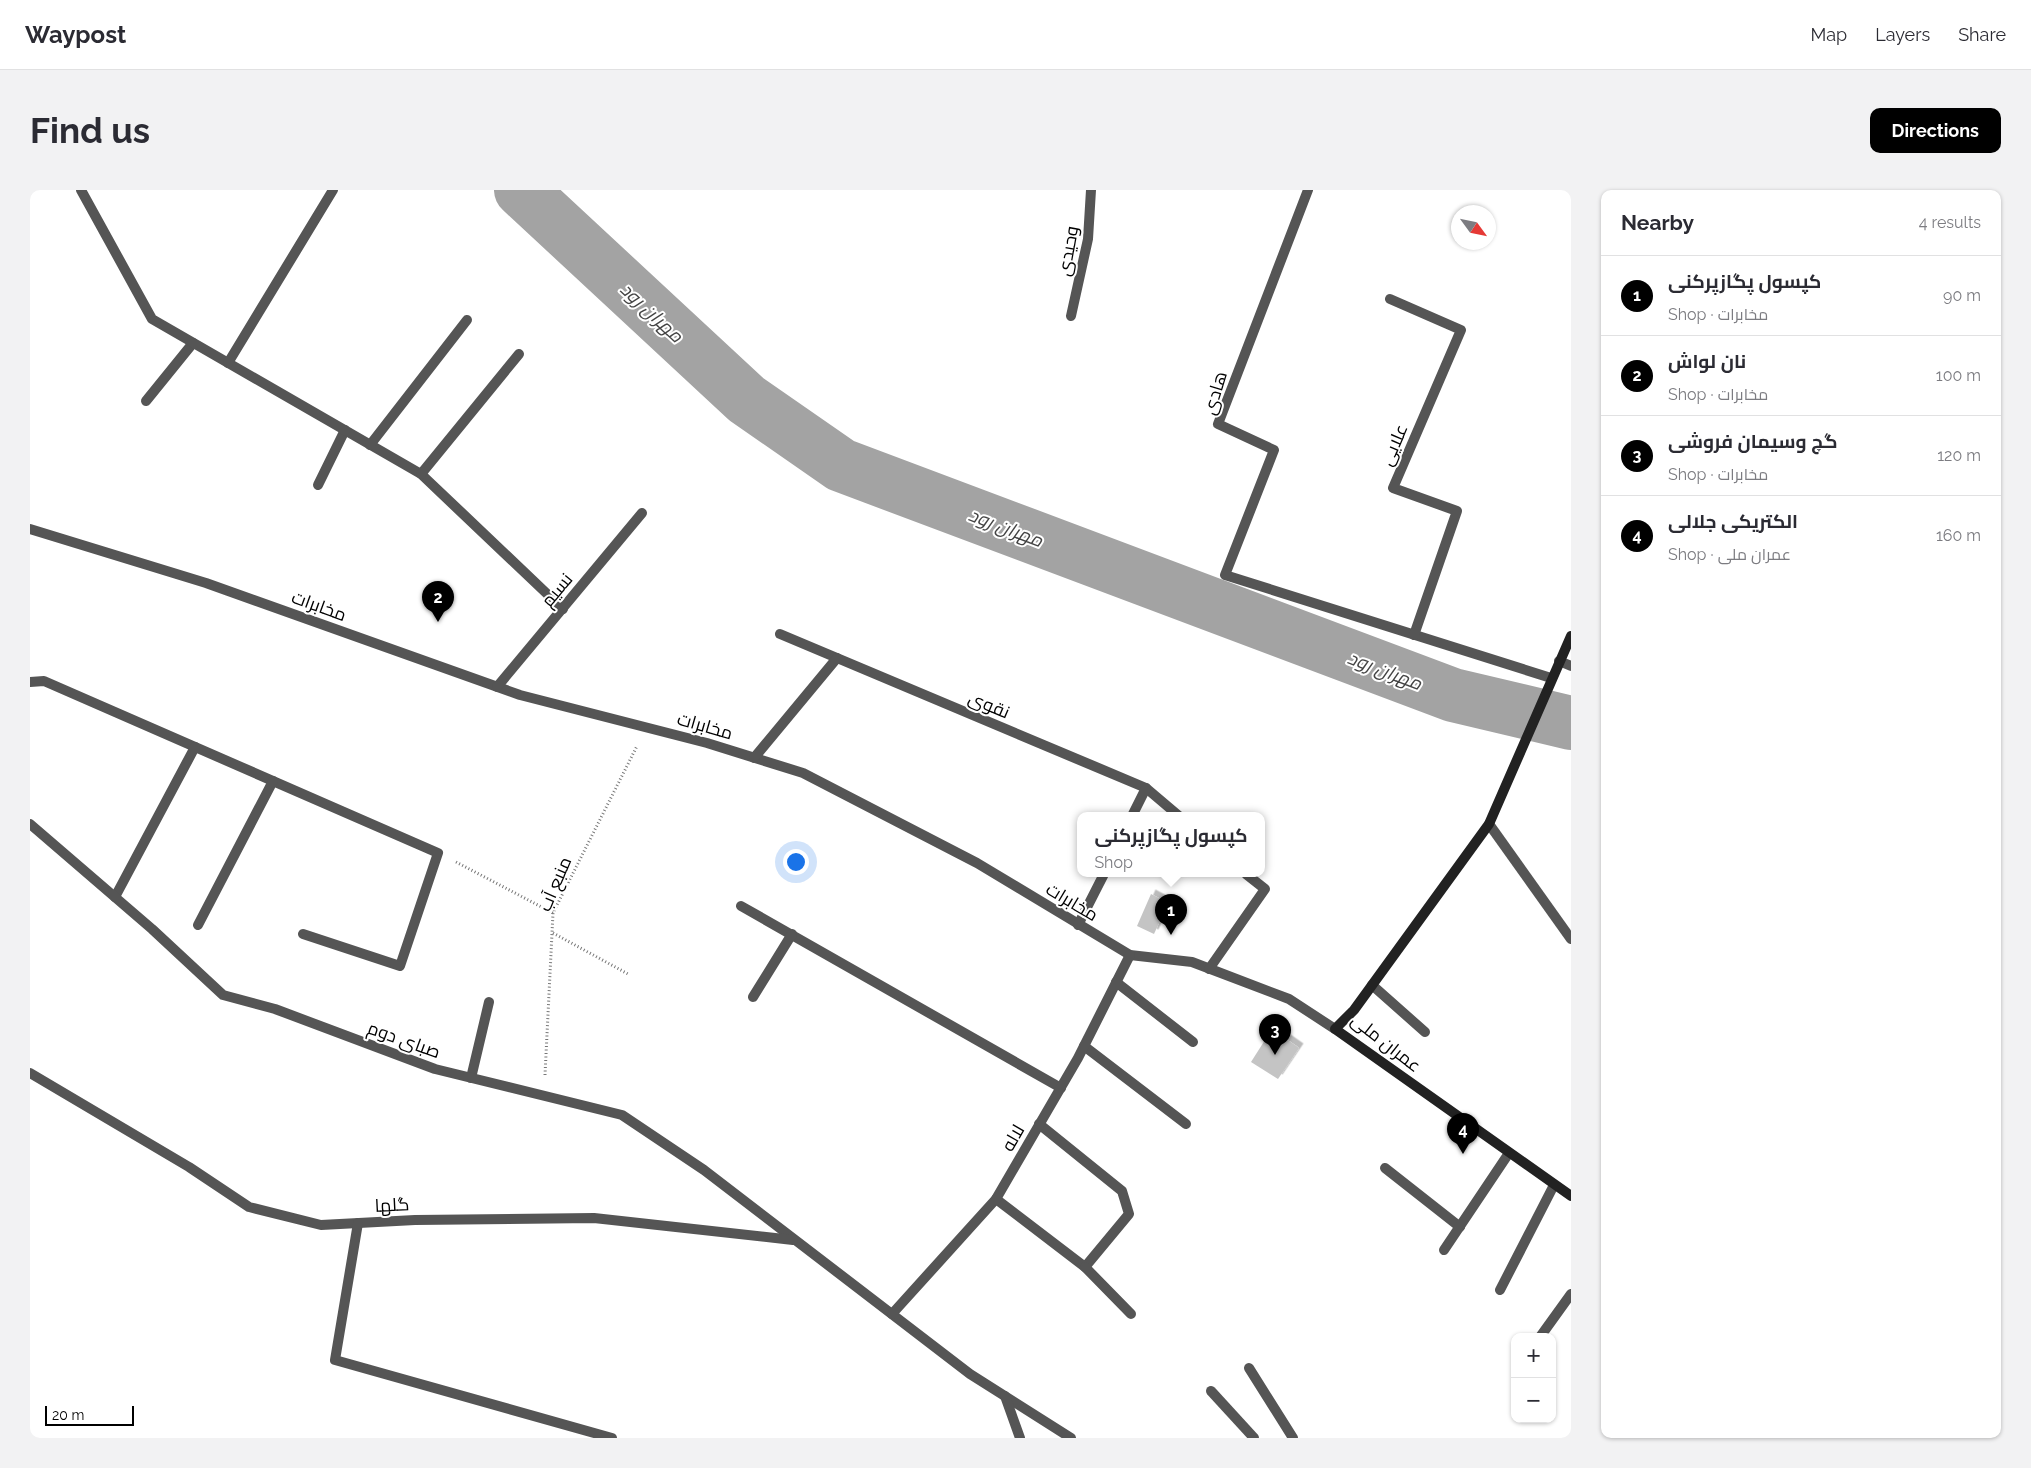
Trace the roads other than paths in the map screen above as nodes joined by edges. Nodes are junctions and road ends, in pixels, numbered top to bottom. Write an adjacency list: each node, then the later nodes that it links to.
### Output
1 (81, 190): 8 (street)
2 (333, 190): 10 (street)
3 (1091, 190): 6 (street, وحیدی)
4 (1308, 190): 20 (street, هادی)
5 (1390, 298): 20 (street, علایی)
6 (1071, 316)
7 (466, 320): 13 (street)
8 (193, 343): 10 (street); 11 (street)
9 (519, 354): 14 (street)
10 (228, 363): 12 (street)
11 (146, 401)
12 (345, 430): 13 (street); 15 (street)
13 (370, 445): 14 (street)
14 (421, 474): 18 (street)
15 (318, 485)
16 (642, 513): 18 (street, نسیم)
17 (30, 529): 27 (street, مخابرات)
18 (563, 608): 27 (street, نسیم)
19 (780, 634): 22 (street, نقوی)
20 (1414, 635): 25 (street)
21 (1571, 636): 23 (main road, عمران ملی)
22 (838, 658): 29 (street); 31 (street, نقوی)
23 (1559, 661): 24 (street); 25 (main road, عمران ملی)
24 (1571, 666)
25 (1551, 678): 35 (main road, عمران ملی)
26 (30, 682): 28 (street)
27 (497, 687): 29 (street, مخابرات)
28 (195, 747): 30 (street); 38 (street)
29 (754, 758): 40 (street, مخابرات)
30 (273, 781): 41 (street); 42 (street)
31 (1146, 788): 32 (street); 33 (street, نقوی)
32 (1134, 812)
33 (1174, 812)
34 (30, 824): 38 (street, صبای دوم)
35 (1488, 824): 44 (street); 48 (main road, عمران ملی)
36 (1102, 877): 40 (street)
37 (1250, 877): 46 (street)
38 (115, 897): 56 (street, صبای دوم)
39 (741, 906): 43 (street)
40 (1078, 924): 45 (street, مخابرات)
41 (198, 925)
42 (303, 934)
43 (792, 934): 49 (street); 57 (street)
44 (1571, 939)
45 (1130, 955): 46 (street, مخابرات); 47 (street, لاله)
46 (1209, 969): 51 (street, مخابرات)
47 (1116, 982): 53 (street); 54 (street, لاله)
48 (1372, 985): 51 (main road, عمران ملی); 52 (street)
49 (753, 998)
50 (489, 1002): 56 (street)
51 (1335, 1029): 60 (main road, عمران ملی)
52 (1425, 1032)
53 (1193, 1042)
54 (1084, 1046): 57 (street, لاله); 59 (street)
55 (30, 1073): 65 (street, گلها)
56 (471, 1078): 67 (street, صبای دوم)
57 (1061, 1088): 58 (street, لاله)
58 (1040, 1124): 64 (street, لاله); 69 (street)
59 (1186, 1124)
60 (1509, 1153): 62 (main road, عمران ملی); 66 (street)
61 (1386, 1168): 66 (street)
62 (1554, 1185): 63 (main road, عمران ملی); 70 (street)
63 (1571, 1196)
64 (996, 1199): 69 (street); 72 (street, لاله)
65 (358, 1223): 67 (street, گلها); 78 (street)
66 (1460, 1227): 68 (street)
67 (794, 1240): 72 (street, صبای دوم)
68 (1444, 1250)
69 (1085, 1267): 73 (street)
70 (1500, 1290)
71 (1571, 1294): 74 (street)
72 (892, 1314): 77 (street, صبای دوم)
73 (1131, 1314)
74 (1543, 1333)
75 (1249, 1368): 82 (street)
76 (1211, 1391): 81 (street)
77 (1005, 1396): 79 (street); 80 (street, صبای دوم)
78 (612, 1438)
79 (1020, 1438)
80 (1071, 1438)
81 (1254, 1438)
82 (1294, 1438)

